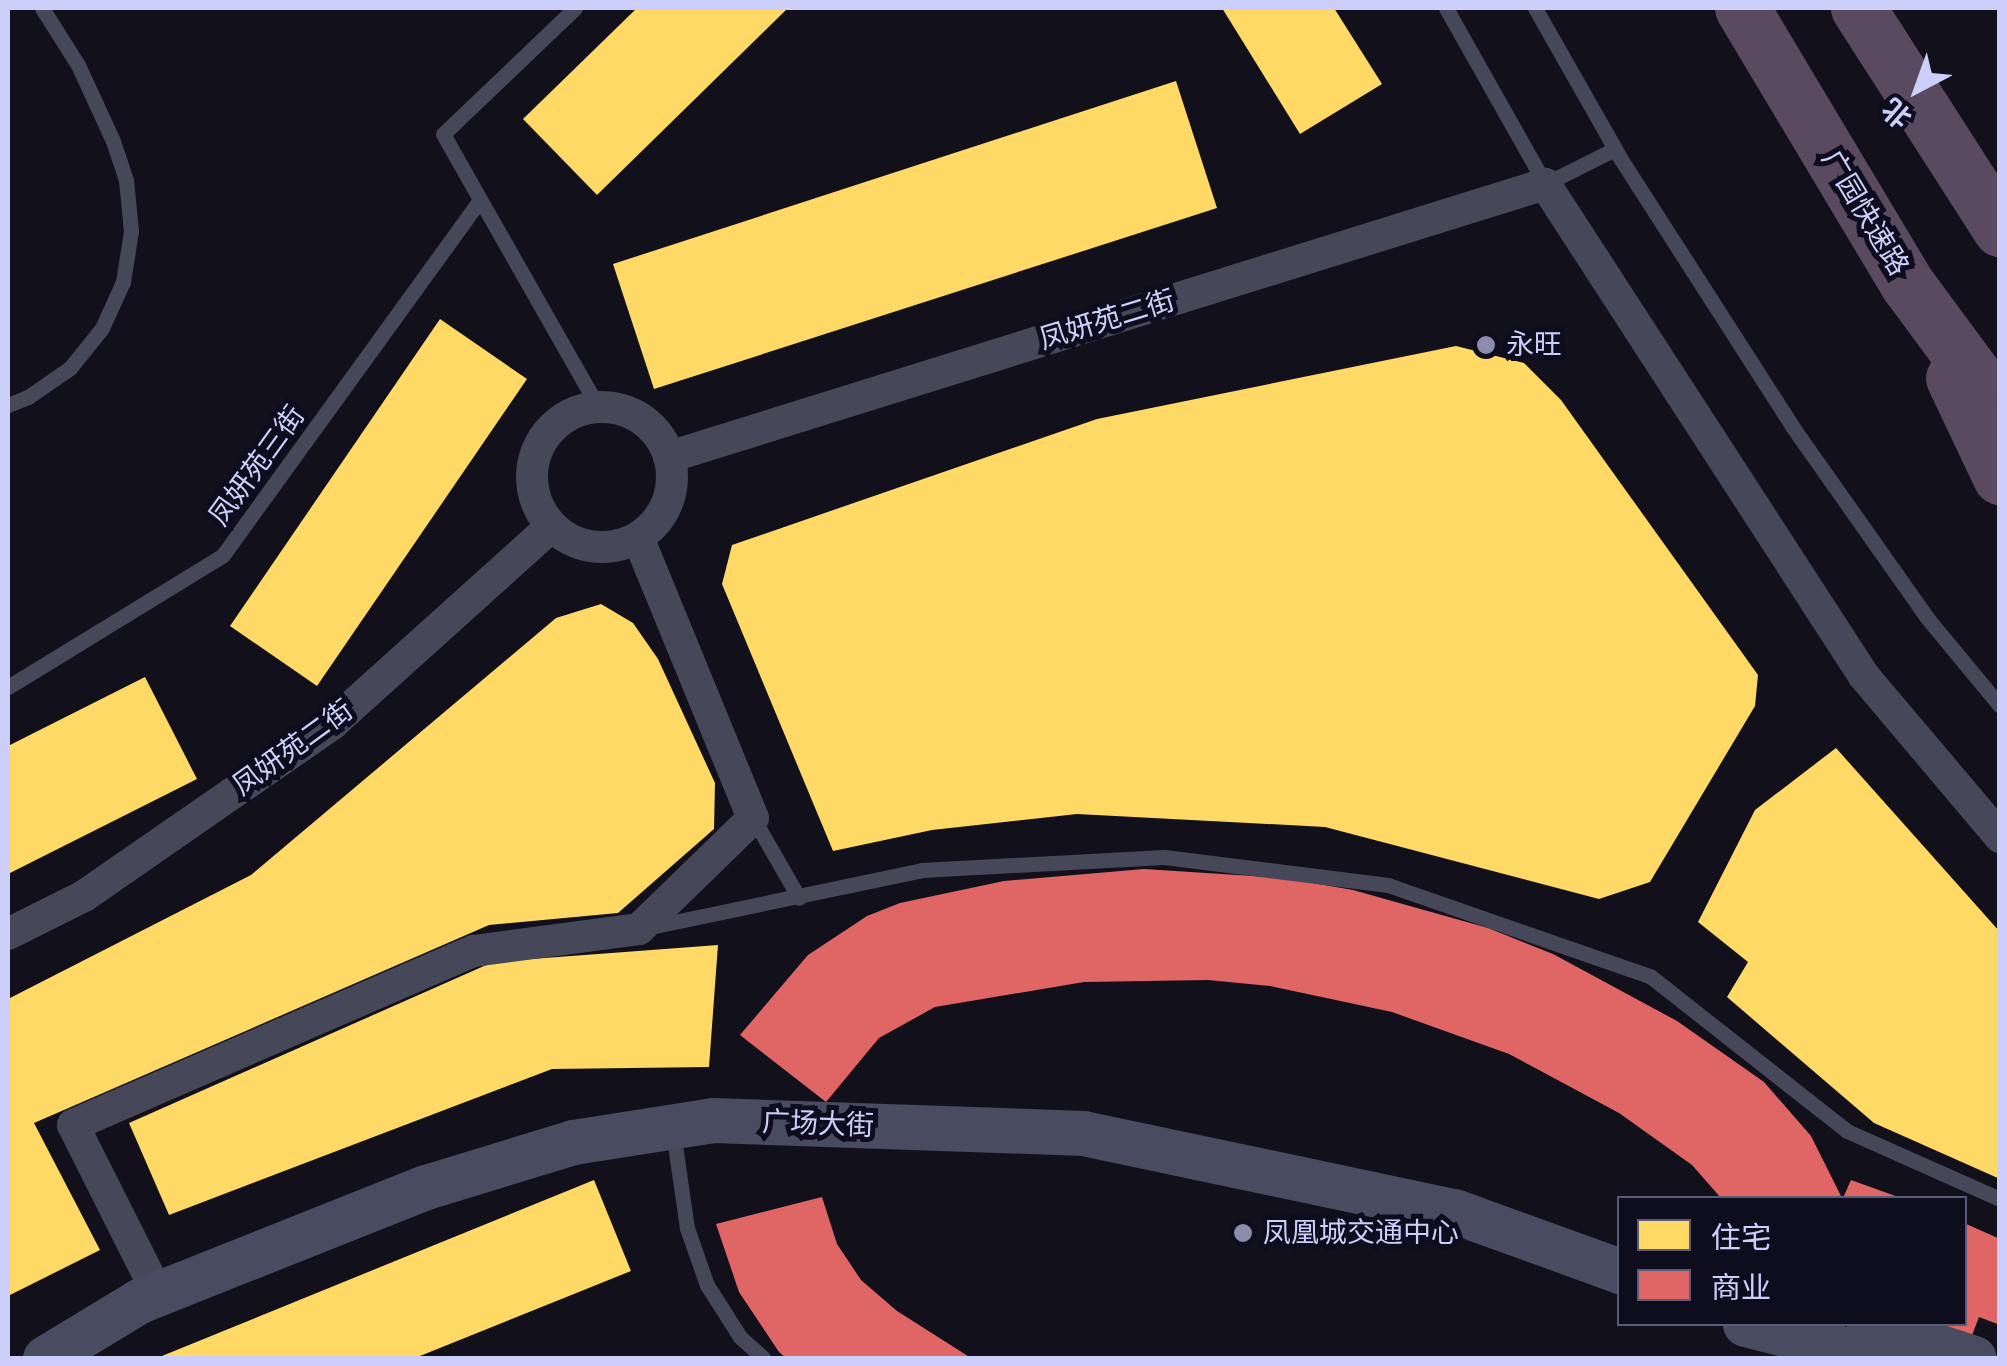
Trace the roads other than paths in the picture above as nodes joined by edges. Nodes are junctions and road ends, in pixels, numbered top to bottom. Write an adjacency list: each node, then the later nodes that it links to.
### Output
1 (42, 8): 12 (lane)
2 (575, 8): 9 (lane)
3 (1446, 8): 8 (lane)
4 (1535, 8): 7 (lane)
5 (1742, 8): 11 (highway, 广园快速路)
6 (1858, 8): 10 (highway)
7 (1615, 150): 8 (lane); 20 (lane)
8 (1545, 184): 15 (street, 凤妍苑二街); 22 (street)
9 (479, 201): 13 (lane); 19 (lane, 凤妍苑三街)
10 (2000, 229)
11 (1908, 286): 14 (highway, 广园快速路); 16 (highway)
12 (8, 405)
13 (598, 407): 15 (street); 17 (street)
14 (2000, 410)
15 (669, 457): 18 (street)
16 (2000, 476)
17 (552, 526): 18 (street); 25 (street, 凤妍苑二街)
18 (638, 538): 21 (street)
19 (8, 687)
20 (2000, 706)
21 (753, 818): 23 (lane); 24 (street)
22 (2000, 837)
23 (799, 898): 24 (lane); 27 (lane)
24 (639, 929): 29 (street)
25 (8, 934)
26 (672, 1126): 28 (street, 广场大街); 29 (street, 广场大街); 33 (lane)
27 (2000, 1200)
28 (1617, 1270)
29 (158, 1294): 32 (street, 广场大街)
30 (1753, 1326): 34 (street)
31 (1876, 1326): 35 (street)
32 (45, 1358)
33 (763, 1358)
34 (1879, 1358)
35 (1974, 1358)

